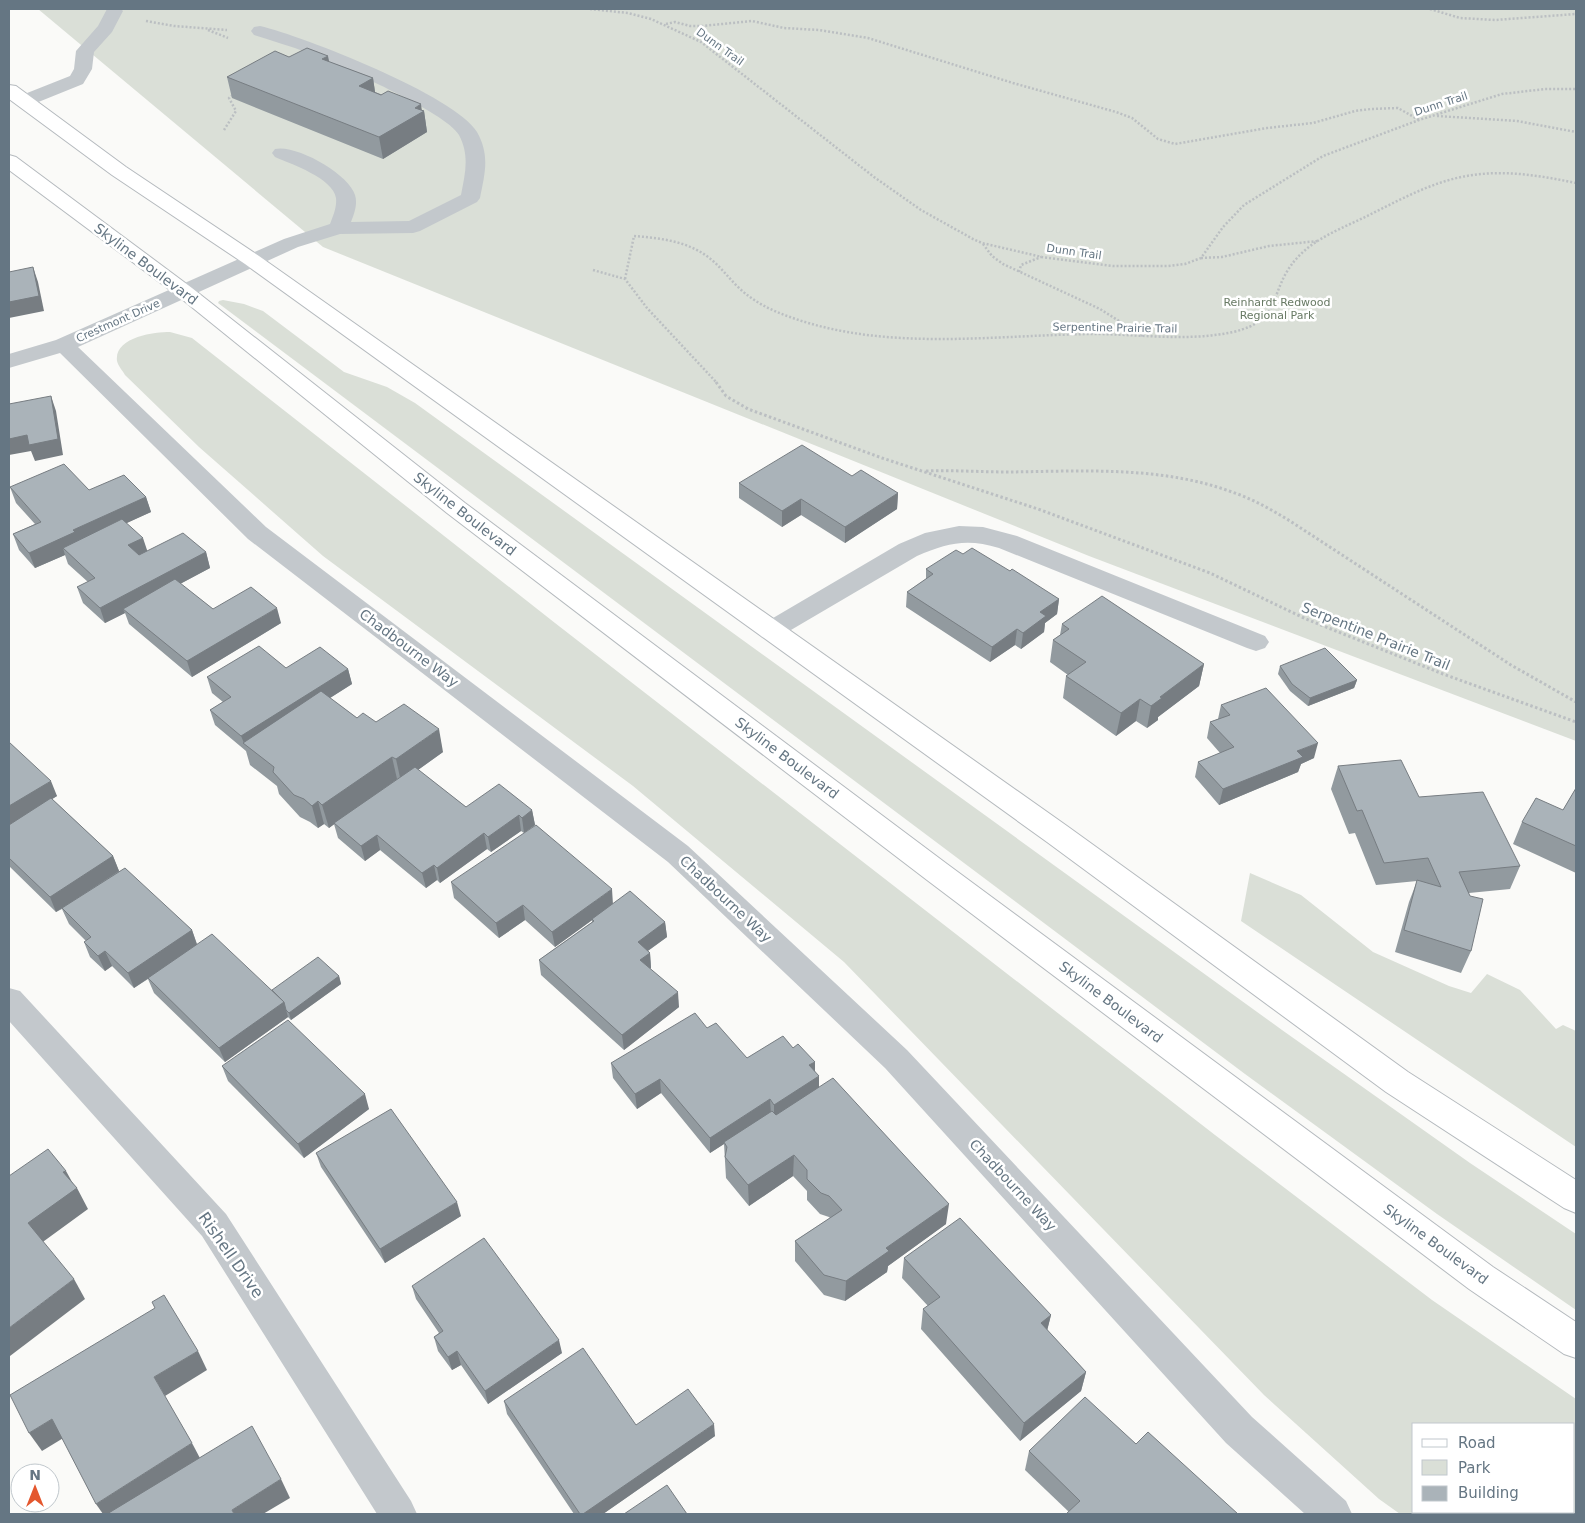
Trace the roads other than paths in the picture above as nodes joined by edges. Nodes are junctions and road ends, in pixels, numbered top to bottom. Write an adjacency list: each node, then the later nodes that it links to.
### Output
1 (114, 12): 3 (street)
2 (260, 31): 6 (street, Crestmont Drive)
3 (17, 96): 7 (main road)
4 (282, 153): 6 (street)
5 (9, 161): 8 (main road, Skyline Boulevard)
6 (338, 228): 7 (street, Crestmont Drive)
7 (252, 260): 8 (street, Crestmont Drive); 11 (main road)
8 (185, 292): 9 (street, Crestmont Drive); 15 (main road, Skyline Boulevard)
9 (64, 345): 10 (street, Crestmont Drive); 17 (street, Chadbourne Way)
10 (9, 361)
11 (770, 631): 12 (street); 14 (main road)
12 (1256, 642)
13 (9, 1000): 16 (street, Rishell Drive)
14 (1576, 1198)
15 (1576, 1342)
16 (398, 1514)
17 (1333, 1514)

